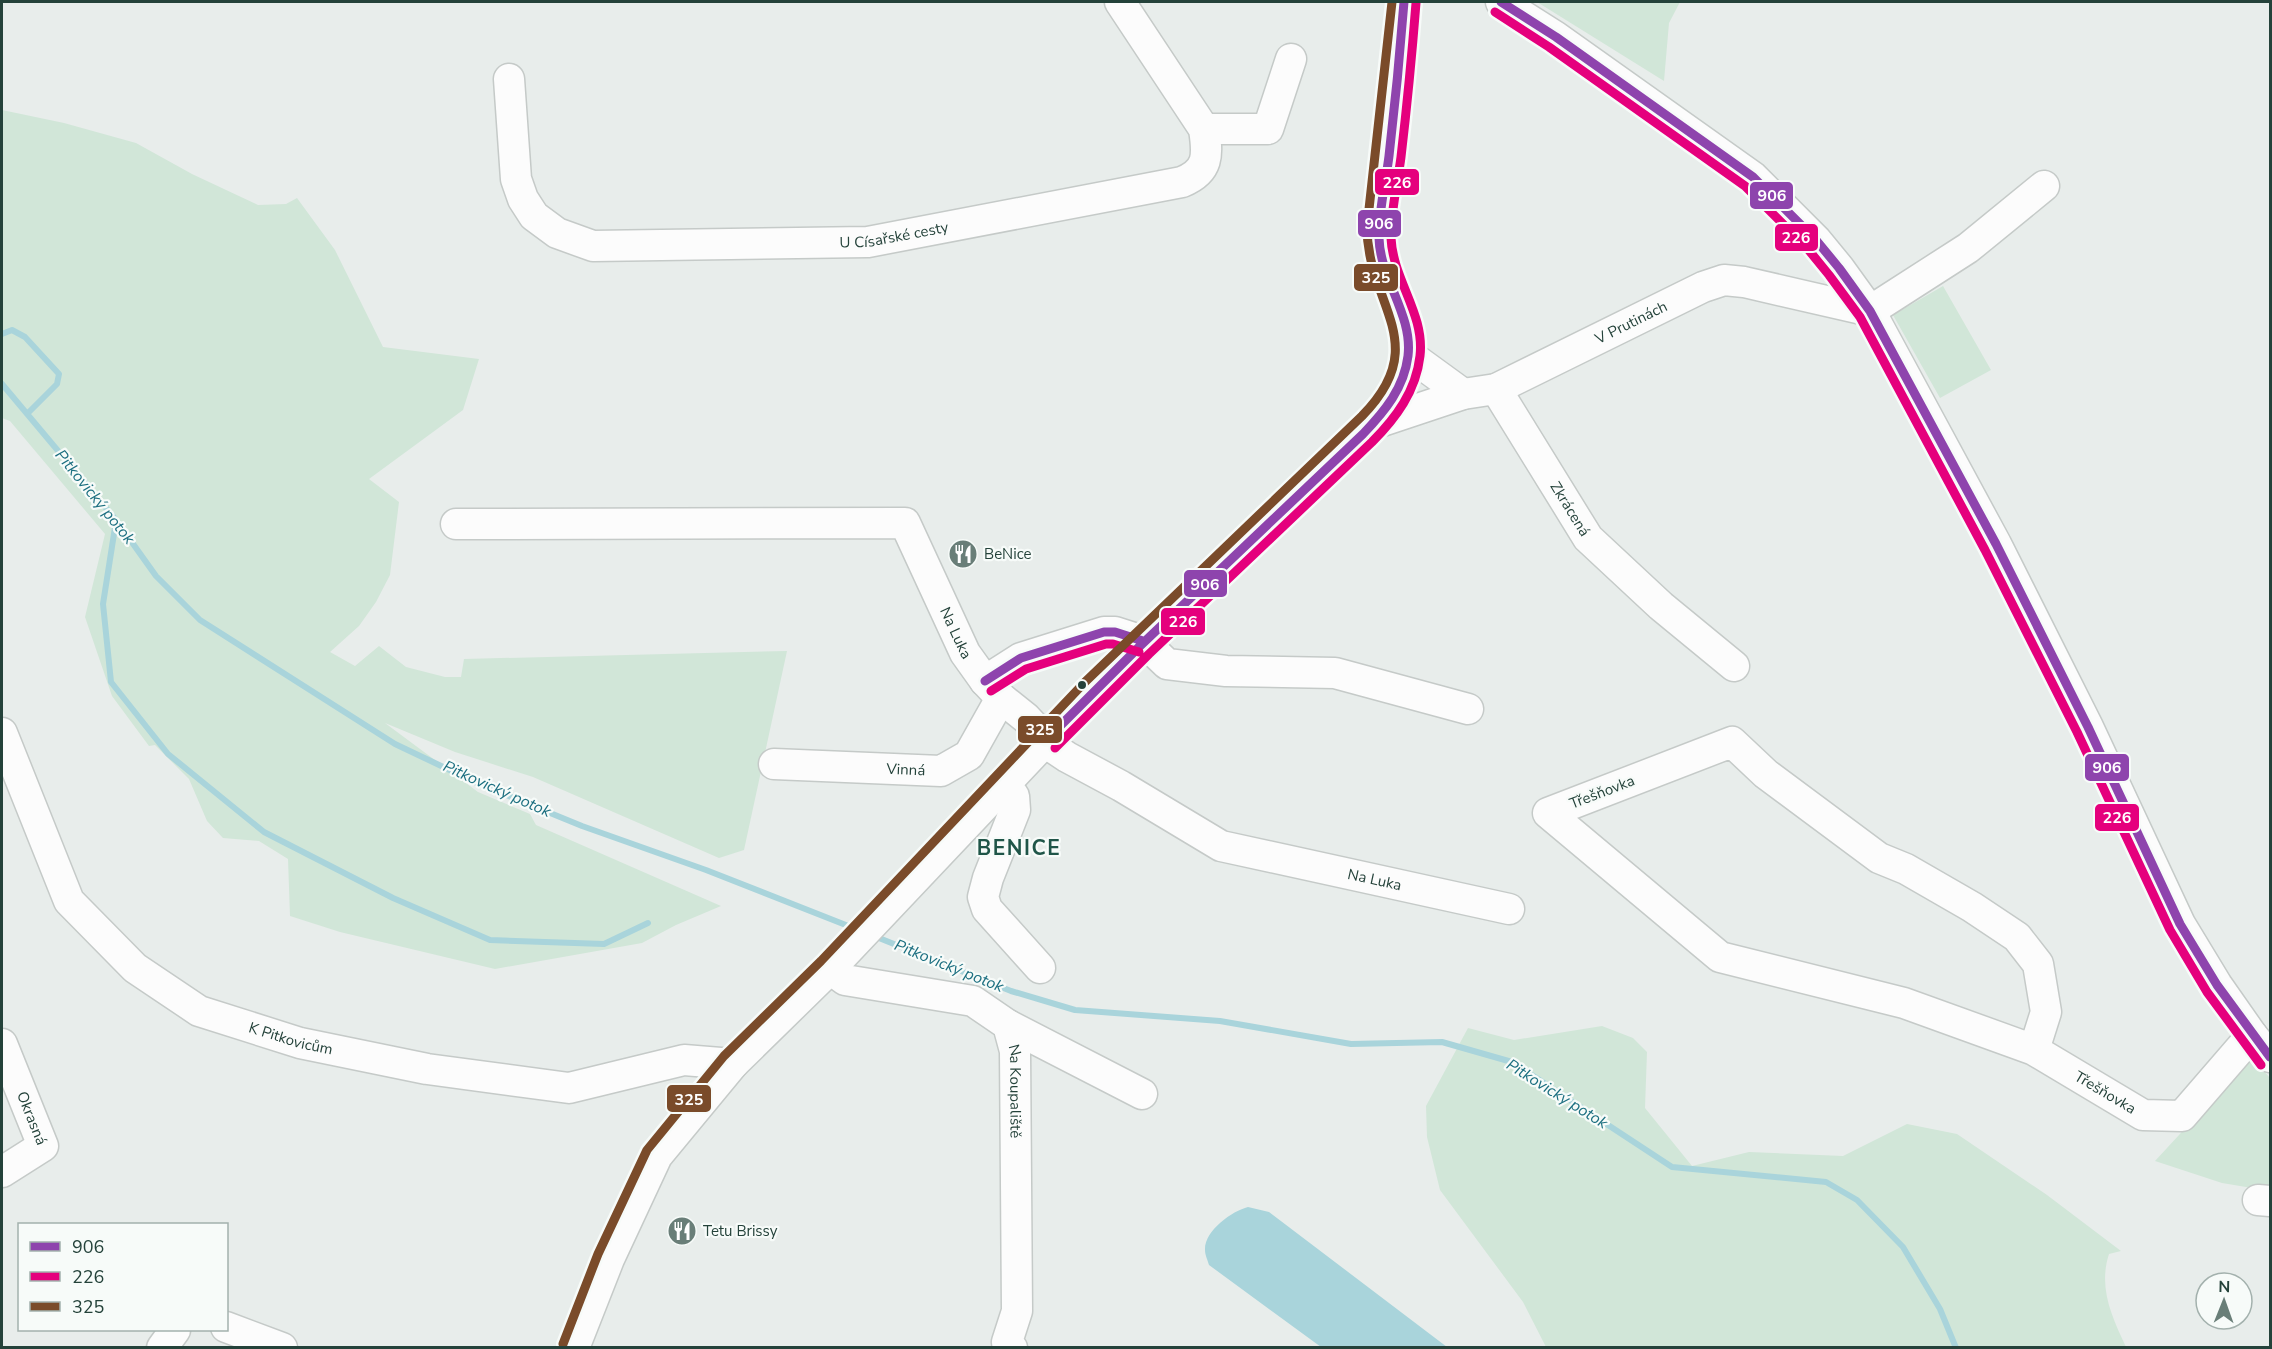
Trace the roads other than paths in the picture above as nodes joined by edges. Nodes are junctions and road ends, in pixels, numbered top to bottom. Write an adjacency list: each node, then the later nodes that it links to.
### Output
1 (1120, 2): 6 (street)
2 (1404, 2): 9 (street)
3 (1501, 2): 8 (street)
4 (1291, 59): 6 (street)
5 (509, 79): 6 (street, U Císařské cesty)
6 (1204, 129)
7 (2044, 186): 8 (street)
8 (1870, 312): 10 (street, V Prutinách); 27 (street)
9 (1408, 354): 11 (street); 12 (street)
10 (1496, 389): 11 (street, V Prutinách); 15 (street, Zkrácená)
11 (1463, 394): 12 (street, V Prutinách)
12 (1370, 425): 14 (street)
13 (456, 524): 16 (street, Na Luka)
14 (1143, 641): 16 (street); 17 (street); 19 (street)
15 (1734, 666)
16 (993, 689): 19 (street, Na Luka); 20 (street, Vinná)
17 (1468, 709)
18 (2, 733): 29 (street, K Pitkovicům)
19 (1046, 740): 21 (street); 22 (street, Na Luka)
20 (774, 764)
21 (1004, 784): 23 (street); 24 (street)
22 (1509, 909)
23 (835, 963): 25 (street, Na Koupaliště); 29 (street)
24 (1040, 968)
25 (1008, 1025): 30 (street); 37 (street, Na Koupaliště)
26 (2, 1044): 31 (street, Okrasná)
27 (2261, 1046): 28 (street, Třešňovka)
28 (2034, 1050): 28 (street, Třešňovka)
29 (733, 1065): 36 (street)
30 (1142, 1094)
31 (2, 1172)
32 (228, 1328): 35 (street)
33 (174, 1331): 34 (street)
34 (162, 1347)
35 (282, 1347)
36 (574, 1347)
37 (1012, 1347)

